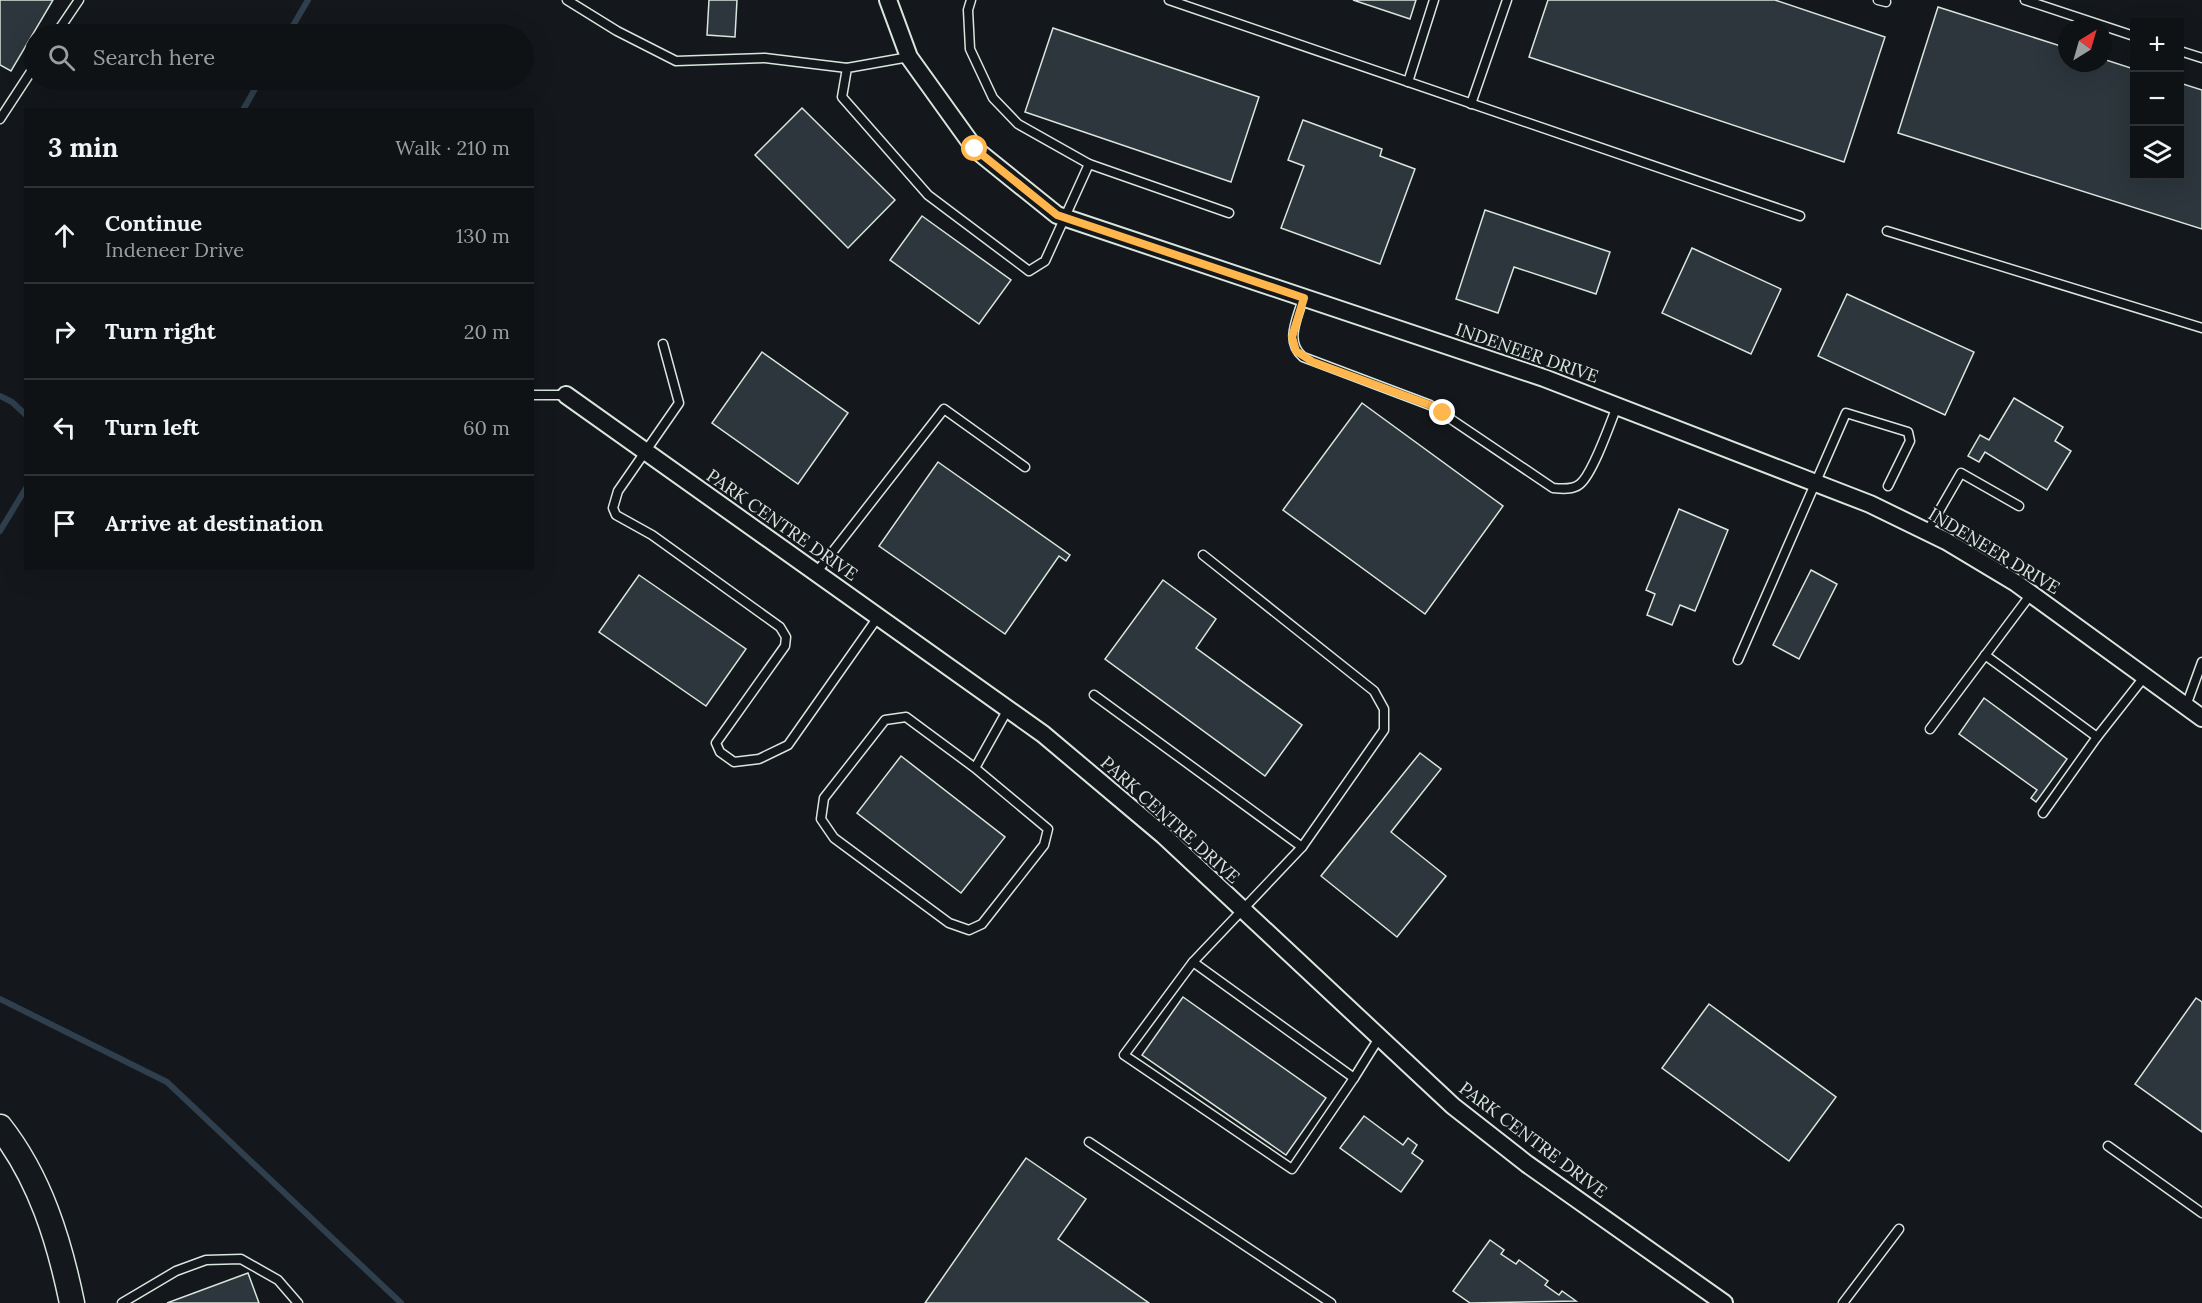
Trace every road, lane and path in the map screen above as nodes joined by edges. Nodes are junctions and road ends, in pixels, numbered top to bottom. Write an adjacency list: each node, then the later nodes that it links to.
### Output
1 (80, 0): 9 (lane)
2 (567, 0): 14 (lane)
3 (888, 0): 12 (street, INDENEER DRIVE)
4 (971, 0): 19 (lane)
5 (1169, 0): 16 (lane)
6 (1434, 0): 16 (lane)
7 (1507, 0): 17 (lane)
8 (2025, 0): 10 (lane)
9 (63, 24)
10 (2130, 35)
11 (2184, 52): 13 (lane)
12 (909, 57): 14 (lane); 22 (street, INDENEER DRIVE)
13 (2202, 58)
14 (847, 69): 22 (lane)
15 (24, 82): 18 (lane)
16 (1408, 82): 17 (lane)
17 (1471, 104): 21 (lane)
18 (0, 119)
19 (1089, 164): 20 (lane); 22 (lane)
20 (1229, 213)
21 (1800, 216)
22 (1066, 218): 24 (street, INDENEER DRIVE)
23 (1887, 231): 25 (lane)
24 (1304, 298): 29 (street, INDENEER DRIVE); 29 (lane)
25 (2202, 328)
26 (663, 344): 30 (lane)
27 (534, 395): 28 (lane)
28 (566, 395): 30 (street, PARK CENTRE DRIVE)
29 (1617, 406): 32 (street, INDENEER DRIVE)
30 (646, 452): 37 (street, PARK CENTRE DRIVE); 39 (lane)
31 (1025, 467): 37 (lane)
32 (1815, 483): 33 (lane); 35 (street, INDENEER DRIVE); 41 (lane)
33 (1888, 486)
34 (2019, 506): 35 (lane)
35 (1927, 532): 38 (street, INDENEER DRIVE)
36 (1203, 555): 52 (lane)
37 (816, 573): 39 (street, PARK CENTRE DRIVE)
38 (2031, 594): 40 (lane); 43 (street, INDENEER DRIVE)
39 (878, 617): 46 (street, PARK CENTRE DRIVE)
40 (1985, 655): 48 (lane); 49 (lane)
41 (1738, 660)
42 (2202, 662): 45 (lane)
43 (2145, 676): 45 (street, INDENEER DRIVE); 49 (lane)
44 (1094, 695): 52 (lane)
45 (2186, 706): 47 (street, INDENEER DRIVE)
46 (1008, 709): 50 (lane); 53 (street, PARK CENTRE DRIVE)
47 (2202, 718)
48 (1930, 729)
49 (2097, 737): 51 (lane)
50 (975, 768): 50 (lane)
51 (2043, 813)
52 (1302, 847): 53 (lane)
53 (1240, 909): 54 (lane); 55 (street, PARK CENTRE DRIVE)
54 (1192, 962): 56 (lane); 56 (lane)
55 (1379, 1038): 56 (lane); 66 (street, PARK CENTRE DRIVE)
56 (1354, 1077)
57 (1, 1132): 62 (street)
58 (1089, 1143): 65 (lane)
59 (2108, 1146): 60 (lane)
60 (2202, 1213)
61 (1899, 1229): 67 (lane)
62 (72, 1303)
63 (122, 1303): 64 (lane)
64 (298, 1303)
65 (1331, 1303)
66 (1724, 1303)
67 (1843, 1303)

